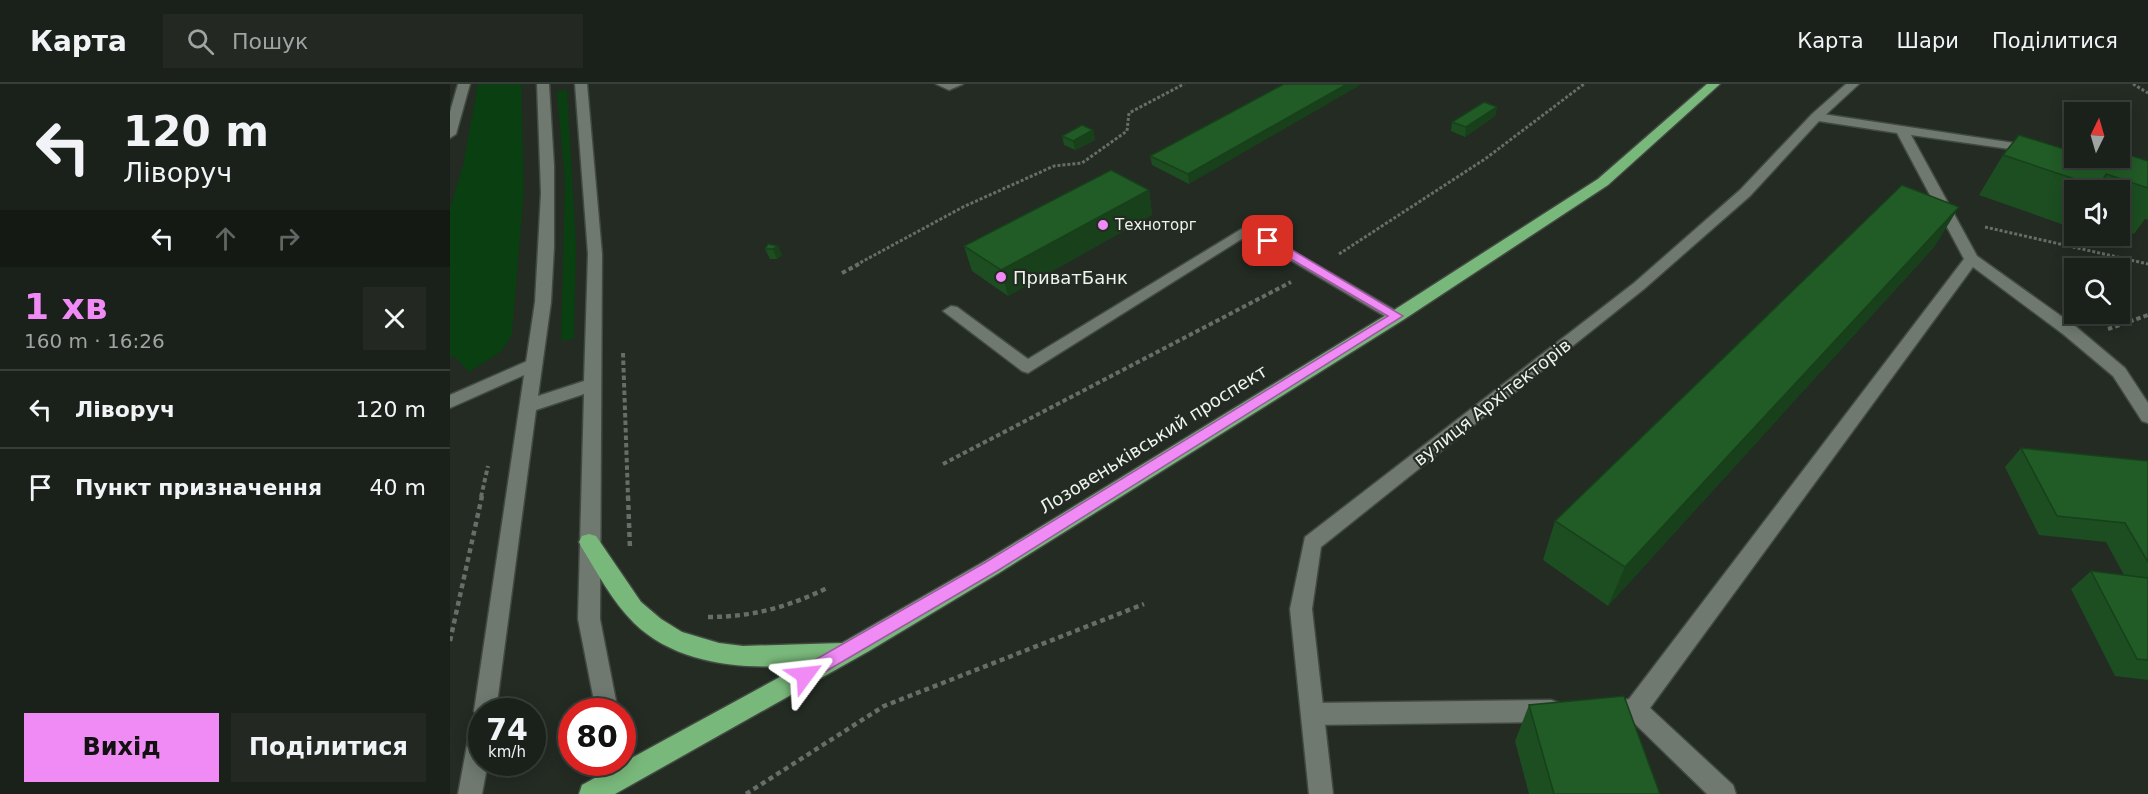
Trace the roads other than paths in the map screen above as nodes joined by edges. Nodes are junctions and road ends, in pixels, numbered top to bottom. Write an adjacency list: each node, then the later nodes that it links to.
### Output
1 (464, 84): 10 (street)
2 (543, 84): 15 (street)
3 (581, 84): 16 (street)
4 (942, 84): 5 (street)
5 (957, 84)
6 (1713, 84): 14 (highway, Лозовеньківський проспект)
7 (1853, 84): 8 (street, вулиця Архітекторів)
8 (1816, 117): 9 (street); 27 (street, вулиця Архітекторів)
9 (1903, 132): 11 (street); 12 (street)
10 (450, 134)
11 (2064, 155)
12 (1971, 259): 19 (street); 26 (street)
13 (951, 311): 14 (street)
14 (1397, 316): 21 (highway, Лозовеньківський проспект)
15 (534, 364): 17 (street); 18 (street)
16 (592, 385): 18 (street); 20 (street)
17 (450, 402)
18 (528, 405): 22 (street)
19 (2148, 417)
20 (589, 542): 21 (highway); 23 (street)
21 (846, 651): 28 (highway, Лозовеньківський проспект)
22 (487, 698)
23 (604, 698)
24 (1575, 710): 27 (street)
25 (1599, 710): 26 (street)
26 (1635, 710): 34 (street)
27 (1313, 714): 33 (street, вулиця Архітекторів)
28 (636, 761)
29 (473, 776): 31 (street)
30 (611, 776): 32 (highway, Лозовеньківський проспект)
31 (470, 794)
32 (591, 794)
33 (1322, 794)
34 (1724, 794)

